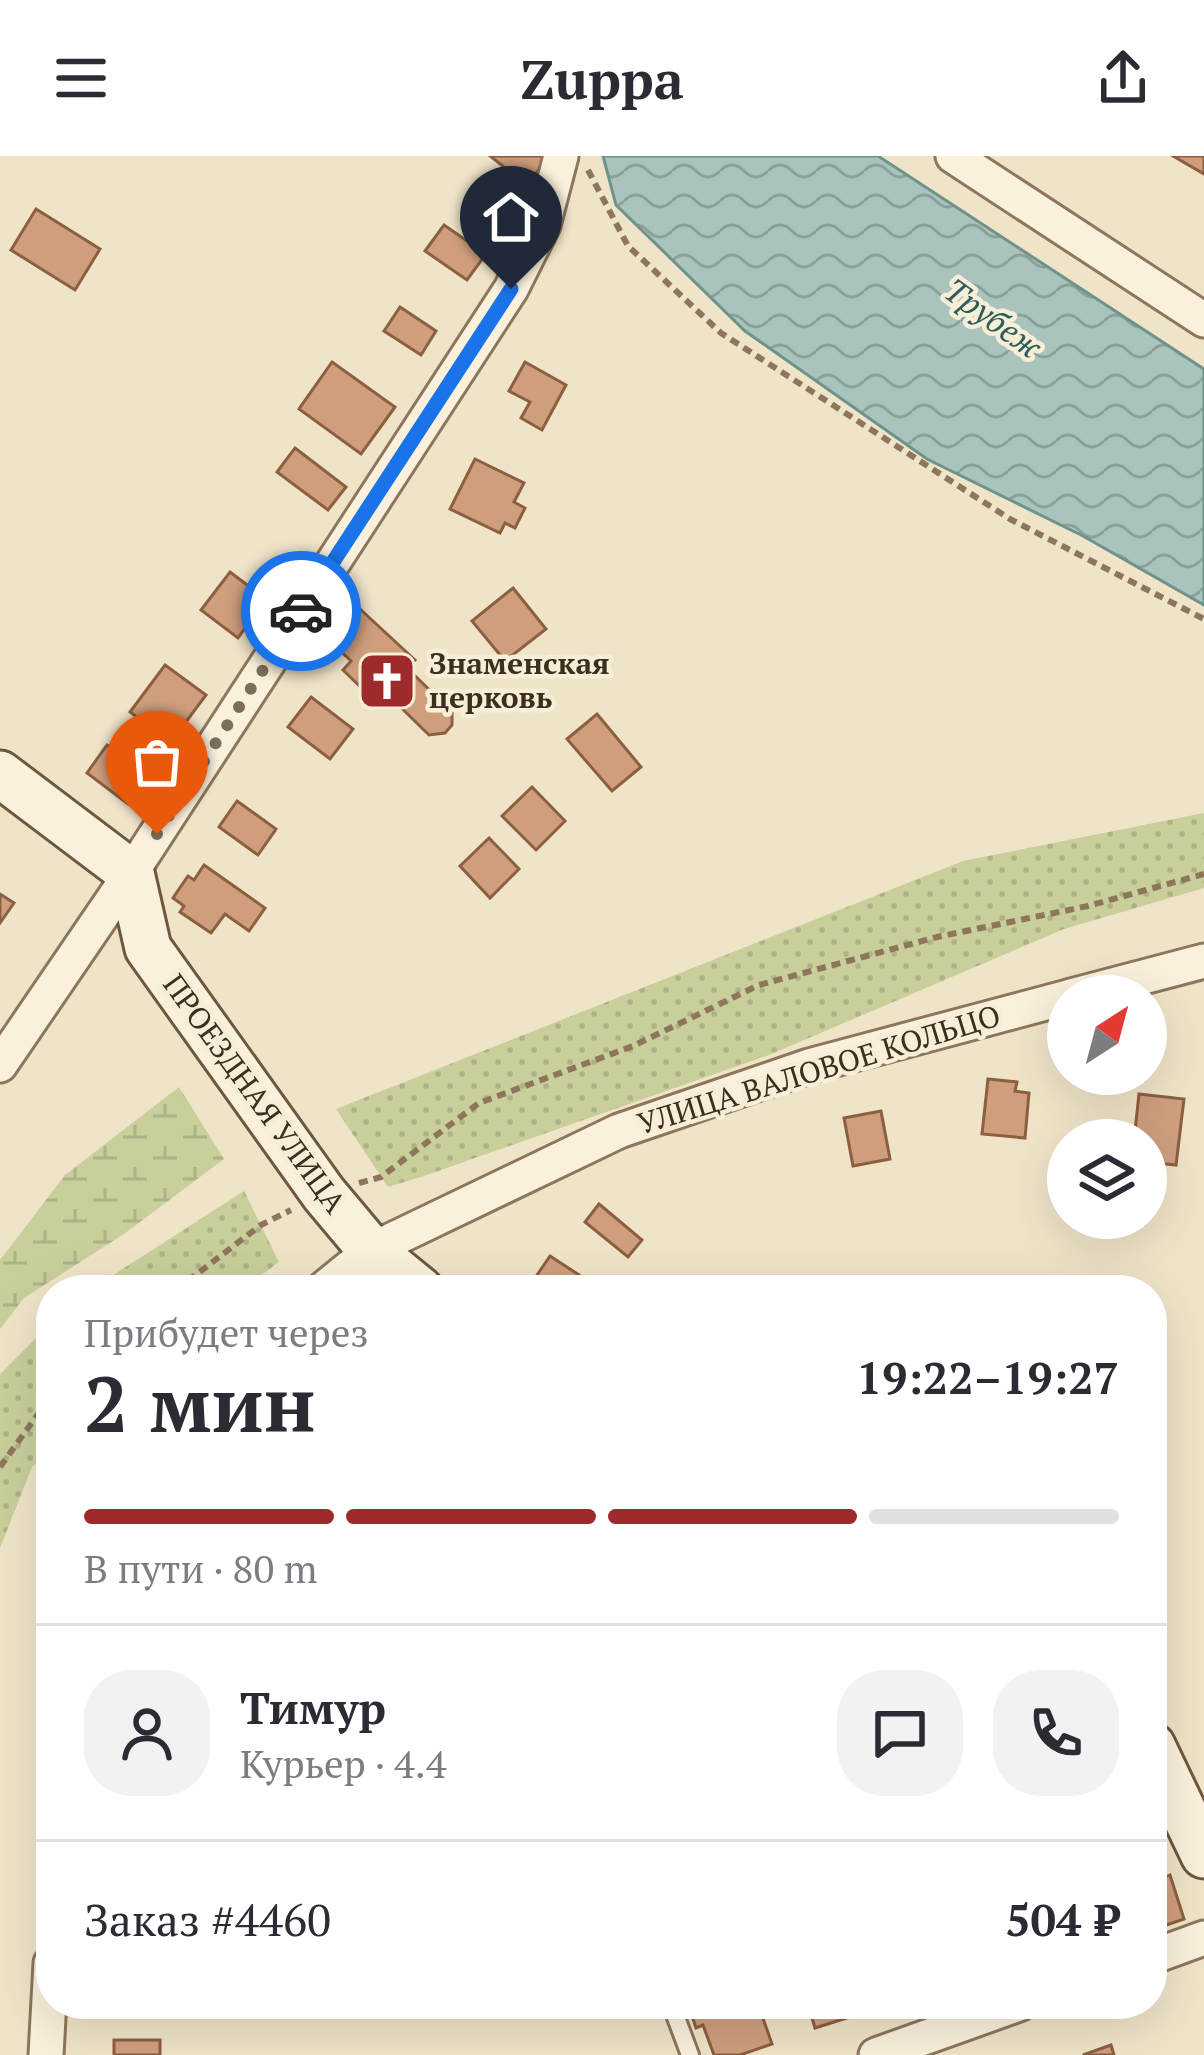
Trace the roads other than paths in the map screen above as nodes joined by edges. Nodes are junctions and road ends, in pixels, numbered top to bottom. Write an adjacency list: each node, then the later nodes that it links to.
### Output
1 (953, 156): 3 (street)
2 (568, 157): 5 (street)
3 (1204, 320)
4 (0, 775): 5 (street)
5 (131, 873): 6 (street); 7 (street, ПРОЕЗДНАЯ УЛИЦА)
6 (81, 948): 7 (street); 11 (street)
7 (148, 948): 12 (street, ПРОЕЗДНАЯ УЛИЦА)
8 (1204, 961): 9 (street, УЛИЦА ВАЛОВОЕ КОЛЬЦО)
9 (1150, 975)
10 (1047, 1002): 12 (street, УЛИЦА ВАЛОВОЕ КОЛЬЦО)
11 (4, 1048)
12 (371, 1250): 13 (street, УЛИЦА ВАЛОВОЕ КОЛЬЦО); 14 (street, ПРОЕЗДНАЯ УЛИЦА)
13 (340, 1275)
14 (402, 1275)
15 (1167, 1777): 16 (street)
16 (1204, 1855)
17 (1204, 1938): 18 (street)
18 (1167, 1952)
19 (48, 2019): 22 (street)
20 (677, 2019): 23 (lane)
21 (977, 2019): 24 (street)
22 (46, 2055)
23 (690, 2055)
24 (876, 2055)

